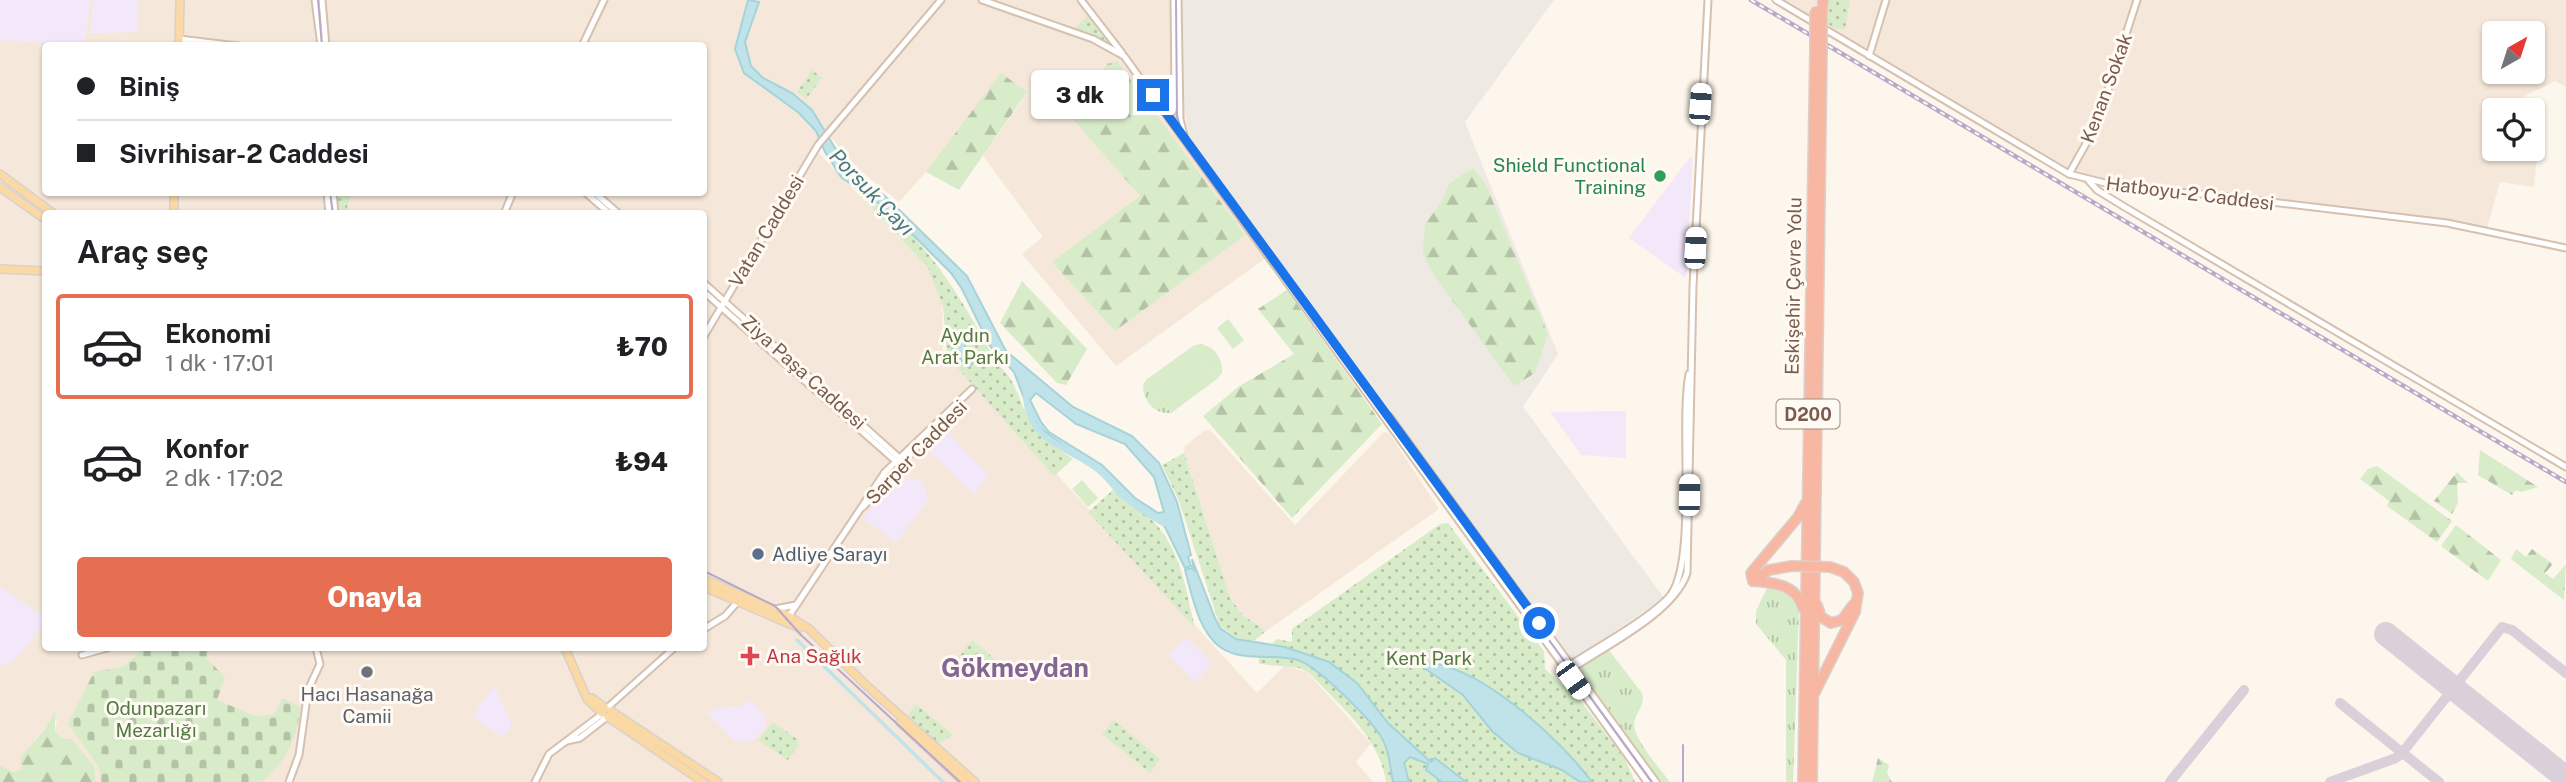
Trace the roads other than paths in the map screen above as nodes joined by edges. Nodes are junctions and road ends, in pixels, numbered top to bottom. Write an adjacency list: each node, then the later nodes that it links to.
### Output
1 (180, 0): 16 (main road)
2 (315, 0): 17 (main road)
3 (322, 0): 18 (main road)
4 (604, 0): 19 (main road)
5 (941, 0): 40 (main road, Vatan Caddesi)
6 (982, 0): 21 (main road)
7 (1081, 0): 21 (main road)
8 (1176, 0): 23 (main road); 24 (main road)
9 (1708, 0): 62 (main road)
10 (1776, 0): 22 (main road, Hatboyu-2 Caddesi)
11 (1815, 0): 15 (highway, Eskişehir Çevre Yolu / D200)
12 (1823, 0): 15 (highway, Eskişehir Çevre Yolu / D200)
13 (1886, 0): 22 (main road)
14 (2137, 0): 26 (main road, Kenan Sokak)
15 (1818, 13): 20 (highway, Eskişehir Çevre Yolu / D200, bridge)
16 (179, 42)
17 (322, 42)
18 (323, 42)
19 (584, 42)
20 (1818, 49): 45 (highway, Eskişehir Çevre Yolu / D200); 49 (highway, Eskişehir Çevre Yolu / D200)
21 (1124, 56): 23 (main road); 62 (main road)
22 (1869, 56): 26 (main road, Hatboyu-2 Caddesi)
23 (1168, 114): 24 (main road)
24 (1184, 135): 62 (main road)
25 (0, 174): 31 (main road)
26 (2069, 174): 27 (main road, Hatboyu-2 Caddesi)
27 (2088, 180): 35 (main road, Hatboyu-2 Caddesi); 44 (main road)
28 (0, 187): 34 (main road)
29 (590, 196): 32 (main road)
30 (599, 196): 33 (main road)
31 (49, 210)
32 (605, 210)
33 (615, 210)
34 (42, 217)
35 (2566, 248)
36 (0, 269): 37 (main road)
37 (42, 271)
38 (707, 286): 40 (main road, Ziya Paşa Caddesi)
39 (707, 294): 40 (main road, Ziya Paşa Caddesi)
40 (723, 304): 41 (main road, Vatan Caddesi); 43 (main road, Ziya Paşa Caddesi)
41 (707, 331)
42 (973, 390): 43 (main road, Sarper Caddesi)
43 (900, 462): 52 (main road, Sarper Caddesi)
44 (2566, 467)
45 (1807, 496): 47 (highway); 54 (highway, Eskişehir Çevre Yolu / D200)
46 (707, 581): 51 (main road)
47 (1753, 581): 50 (highway, bridge); 54 (highway)
48 (707, 588): 51 (main road)
49 (1814, 593): 50 (highway); 63 (highway, Eskişehir Çevre Yolu / D200)
50 (1858, 593): 63 (highway)
51 (740, 599): 53 (main road); 55 (main road); 56 (main road)
52 (799, 604): 53 (main road); 55 (main road, Sarper Caddesi)
53 (769, 610): 55 (main road)
54 (1805, 618): 65 (highway, Eskişehir Çevre Yolu / D200)
55 (790, 620): 70 (main road); 71 (main road)
56 (707, 627)
57 (94, 651): 61 (main road)
58 (317, 651): 66 (main road)
59 (569, 651): 64 (main road)
60 (671, 651): 64 (main road)
61 (82, 654)
62 (1569, 669): 72 (main road); 73 (main road)
63 (1813, 701): 76 (highway, Eskişehir Çevre Yolu / D200)
64 (606, 712): 67 (main road); 68 (main road); 69 (main road)
65 (1804, 738): 74 (highway); 75 (highway, Eskişehir Çevre Yolu / D200)
66 (289, 782)
67 (535, 782)
68 (703, 782)
69 (718, 782)
70 (964, 782)
71 (975, 782)
72 (1647, 782)
73 (1656, 782)
74 (1797, 782)
75 (1803, 782)
76 (1814, 782)

